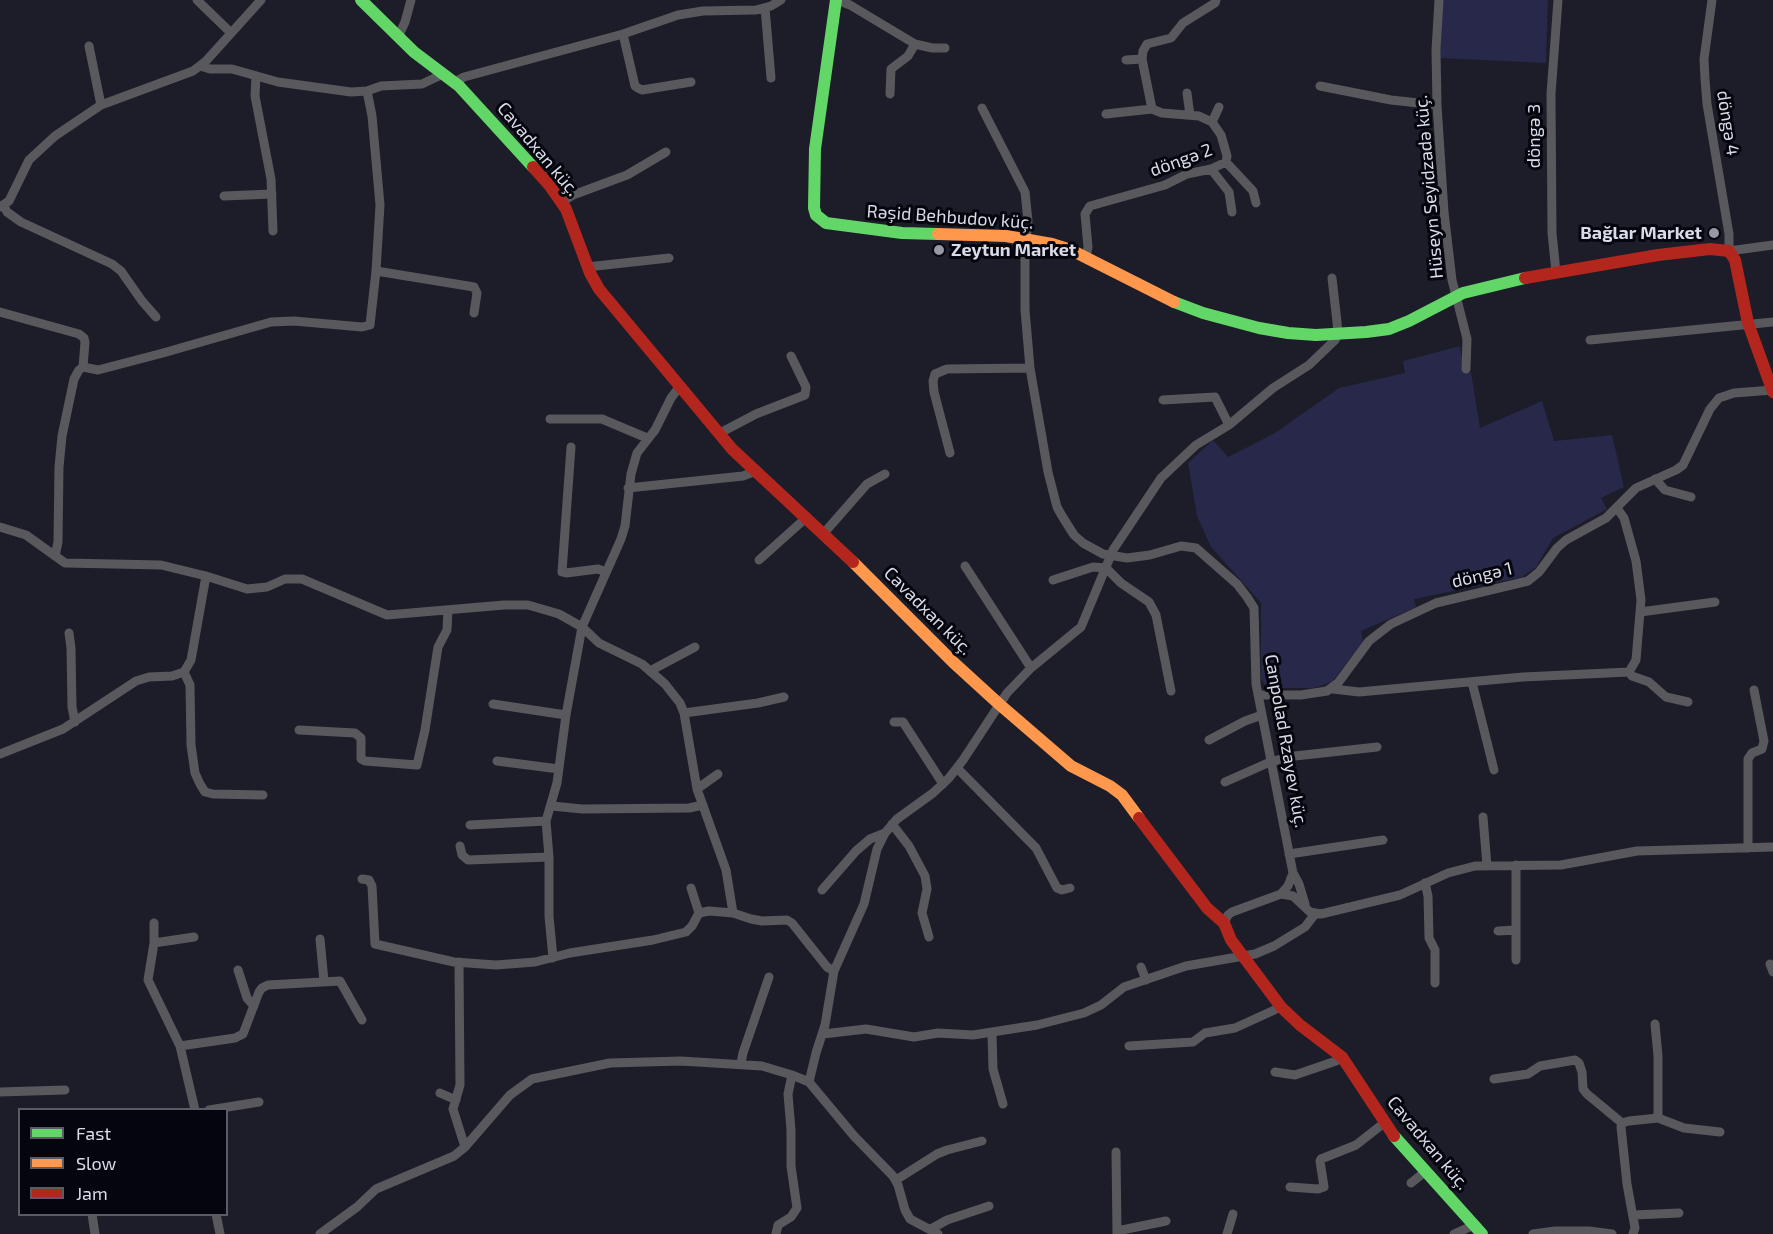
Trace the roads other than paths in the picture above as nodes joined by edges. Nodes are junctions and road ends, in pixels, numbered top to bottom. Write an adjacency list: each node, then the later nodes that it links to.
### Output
1 (197, 0): 12 (street)
2 (261, 0): 12 (street)
3 (361, 0): 14 (street, Cavadxan küç.)
4 (411, 0): 14 (street)
5 (781, 0): 11 (street)
6 (837, 0): 15 (street); 48 (street, Rəşid Behbudov küç.)
7 (1216, 0): 18 (street)
8 (1439, 0): 31 (street, Hüseyn Seyidzadə küç.)
9 (1558, 0): 55 (street, döngə 3)
10 (1712, 0): 50 (street, döngə 4)
11 (765, 8): 13 (street); 23 (street)
12 (230, 32): 20 (street)
13 (623, 34): 24 (street); 25 (street)
14 (398, 37): 21 (street, Cavadxan küç.)
15 (915, 44): 17 (street); 29 (street)
16 (89, 46): 30 (street)
17 (945, 48)
18 (1142, 59): 19 (street); 34 (street)
19 (1126, 60)
20 (200, 66): 22 (street); 30 (street)
21 (443, 74): 25 (street, Cavadxan küç.); 27 (street)
22 (256, 76): 27 (street); 41 (street)
23 (771, 78)
24 (691, 81)
25 (455, 82): 43 (street, Cavadxan küç.)
26 (1320, 86): 31 (street)
27 (367, 91): 54 (street)
28 (1187, 93): 36 (street)
29 (890, 94)
30 (101, 105): 45 (street)
31 (1437, 105): 57 (street, Hüseyn Seyidzadə küç.)
32 (1219, 107): 37 (street)
33 (982, 108): 48 (street, Canpolad Rzayev küç.)
34 (1152, 109): 35 (street, döngə 2); 36 (street, döngə 2)
35 (1106, 114)
36 (1190, 115): 37 (street, döngə 2)
37 (1212, 122): 39 (street, döngə 2)
38 (666, 152): 43 (street)
39 (1226, 162): 40 (street, döngə 2); 44 (street)
40 (1211, 169): 46 (street); 52 (street, döngə 2)
41 (272, 194): 42 (street); 47 (street)
42 (224, 196)
43 (562, 202): 53 (street, Cavadxan küç.)
44 (1256, 203)
45 (2, 207): 60 (street)
46 (1232, 212)
47 (273, 231)
48 (1027, 239): 52 (street, Rəşid Behbudov küç.); 67 (street, Canpolad Rzayev küç.)
49 (1773, 245): 50 (street, Rəşid Behbudov küç.)
50 (1729, 251): 55 (street, Rəşid Behbudov küç.); 62 (street)
51 (669, 258): 53 (street)
52 (1086, 258): 63 (street, Rəşid Behbudov küç.)
53 (587, 267): 69 (street, Cavadxan küç.)
54 (376, 271): 59 (street); 66 (street)
55 (1556, 272): 57 (street, Rəşid Behbudov küç.)
56 (1332, 278): 63 (street)
57 (1457, 296): 63 (street, Rəşid Behbudov küç.); 68 (street, Hüseyn Seyidzadə küç.)
58 (0, 312): 66 (street)
59 (474, 313)
60 (156, 317)
61 (1773, 321): 62 (street)
62 (1748, 323): 64 (street); 70 (street)
63 (1338, 335): 73 (street)
64 (1590, 340)
65 (791, 356): 74 (street)
66 (83, 367): 87 (street)
67 (1030, 368): 77 (street); 88 (street, Canpolad Rzayev küç.)
68 (1466, 369)
69 (680, 386): 74 (street, Cavadxan küç.); 75 (street)
70 (1773, 391): 80 (street, döngə 1)
71 (1163, 400): 73 (street)
72 (550, 419): 75 (street)
73 (1229, 425): 88 (street)
74 (718, 434): 78 (street, Cavadxan küç.)
75 (647, 438): 81 (street)
76 (571, 447): 92 (street)
77 (950, 453)
78 (756, 471): 81 (street); 84 (street, Cavadxan küç.)
79 (885, 474): 86 (street)
80 (1655, 479): 82 (street); 83 (street, döngə 1)
81 (628, 488): 92 (street)
82 (1691, 497)
83 (1617, 508): 97 (street); 106 (street, döngə 1)
84 (807, 517): 86 (street, Cavadxan küç.); 89 (street)
85 (0, 527): 87 (street)
86 (824, 533): 113 (street, Cavadxan küç.)
87 (55, 556): 93 (street)
88 (1111, 556): 91 (street); 109 (street, Canpolad Rzayev küç.)
89 (759, 560)
90 (965, 567): 101 (street)
91 (1106, 568): 94 (street); 101 (street); 108 (street)
92 (606, 572): 98 (street)
93 (206, 576): 96 (street); 103 (street)
94 (1053, 580)
95 (1715, 602): 97 (street)
96 (448, 610): 98 (street); 119 (street)
97 (1641, 612): 104 (street)
98 (582, 627): 102 (street); 115 (street)
99 (69, 633): 117 (street)
100 (695, 647): 102 (street)
101 (1031, 668): 113 (street)
102 (650, 671): 114 (street)
103 (184, 672): 117 (street); 132 (street)
104 (1629, 672): 105 (street); 111 (street)
105 (1472, 682): 106 (street); 127 (street)
106 (1333, 688): 109 (street)
107 (1754, 690): 143 (street)
108 (1171, 691)
109 (1258, 695): 116 (street, Canpolad Rzayev küç.)
110 (784, 697): 114 (street)
111 (1688, 702)
112 (493, 704): 115 (street)
113 (999, 704): 125 (street); 160 (street, Cavadxan küç.)
114 (684, 713): 131 (street)
115 (566, 715): 126 (street)
116 (1262, 716): 120 (street); 124 (street, Canpolad Rzayev küç.)
117 (75, 722): 122 (street)
118 (894, 722): 130 (street)
119 (299, 730)
120 (1209, 740)
121 (1377, 747): 124 (street)
122 (0, 754)
123 (497, 760): 126 (street)
124 (1270, 762): 129 (street); 144 (street, Canpolad Rzayev küç.)
125 (957, 768): 130 (street); 152 (street)
126 (559, 769): 134 (street)
127 (1494, 770)
128 (718, 774): 131 (street)
129 (1225, 782)
130 (943, 784): 137 (street)
131 (697, 789): 133 (street)
132 (263, 795)
133 (703, 805): 134 (street); 157 (street)
134 (552, 806): 136 (street)
135 (1483, 817): 147 (street)
136 (546, 821): 138 (street); 145 (street)
137 (892, 824): 139 (street); 164 (street)
138 (470, 825)
139 (885, 833): 153 (street); 173 (street)
140 (1383, 840): 144 (street)
141 (460, 846): 145 (street)
142 (1773, 847): 143 (street)
143 (1748, 848): 146 (street)
144 (1289, 854): 148 (street, Canpolad Rzayev küç.)
145 (549, 857): 168 (street)
146 (1516, 865): 147 (street); 161 (street)
147 (1486, 866): 150 (street)
148 (1293, 873): 154 (street); 155 (street, Canpolad Rzayev küç.)
149 (362, 879): 170 (street)
150 (1425, 883): 158 (street); 177 (street)
151 (691, 888): 156 (street)
152 (1070, 888)
153 (822, 890)
154 (1281, 894): 155 (street); 160 (street)
155 (1305, 906): 158 (street)
156 (699, 913): 157 (street); 168 (street)
157 (733, 913): 173 (street)
158 (1315, 914): 167 (street)
159 (154, 923): 166 (street)
160 (1224, 923): 167 (street, Cavadxan küç.)
161 (1516, 930): 162 (street); 169 (street)
162 (1498, 931)
163 (194, 937): 166 (street)
164 (929, 937)
165 (320, 939): 176 (street)
166 (154, 943): 184 (street)
167 (1244, 957): 175 (street); 179 (street, Cavadxan küç.)
168 (553, 958): 170 (street)
169 (1516, 960)
170 (459, 962): 195 (street)
171 (1141, 967): 175 (street)
172 (238, 970): 178 (street)
173 (834, 971): 183 (street)
174 (769, 977): 187 (street)
175 (1146, 980): 182 (street)
176 (324, 981): 178 (street); 180 (street)
177 (1435, 983)
178 (254, 1006): 184 (street)
179 (1281, 1007): 185 (street); 186 (street, Cavadxan küç.)
180 (362, 1020)
181 (1655, 1024): 200 (street)
182 (992, 1033): 183 (street); 197 (street)
183 (823, 1034): 191 (street)
184 (180, 1046): 198 (street)
185 (1129, 1046)
186 (1342, 1057): 188 (street); 201 (street, Cavadxan küç.)
187 (741, 1063): 189 (street); 205 (street)
188 (1275, 1072)
189 (792, 1075): 191 (street); 224 (street)
190 (1494, 1079): 202 (street)
191 (809, 1082): 208 (street)
192 (65, 1090): 193 (street)
193 (0, 1092)
194 (440, 1093): 195 (street)
195 (456, 1100): 205 (street)
196 (259, 1102): 199 (street)
197 (1003, 1104)
198 (195, 1108)
199 (222, 1108)
200 (1658, 1118): 202 (street); 203 (street)
201 (1384, 1122): 207 (street, Cavadxan küç.); 210 (street)
202 (1622, 1123): 214 (street)
203 (1720, 1132)
204 (982, 1142): 208 (street)
205 (465, 1147): 223 (street)
206 (1116, 1152): 220 (street)
207 (1426, 1171): 209 (street); 218 (street, Cavadxan küç.)
208 (896, 1180): 219 (street)
209 (1412, 1183)
210 (1290, 1187)
211 (989, 1206): 219 (street)
212 (1679, 1213): 214 (street)
213 (1233, 1214): 225 (street)
214 (1634, 1215): 229 (street)
215 (92, 1216): 221 (street)
216 (216, 1216): 222 (street)
217 (1166, 1221): 220 (street)
218 (1478, 1230): 226 (street)
219 (934, 1232)
220 (1117, 1232)
221 (94, 1234)
222 (220, 1234)
223 (320, 1234)
224 (776, 1234)
225 (1227, 1234)
226 (1454, 1234)
227 (1533, 1234): 228 (street)
228 (1612, 1234)
229 (1633, 1234)

